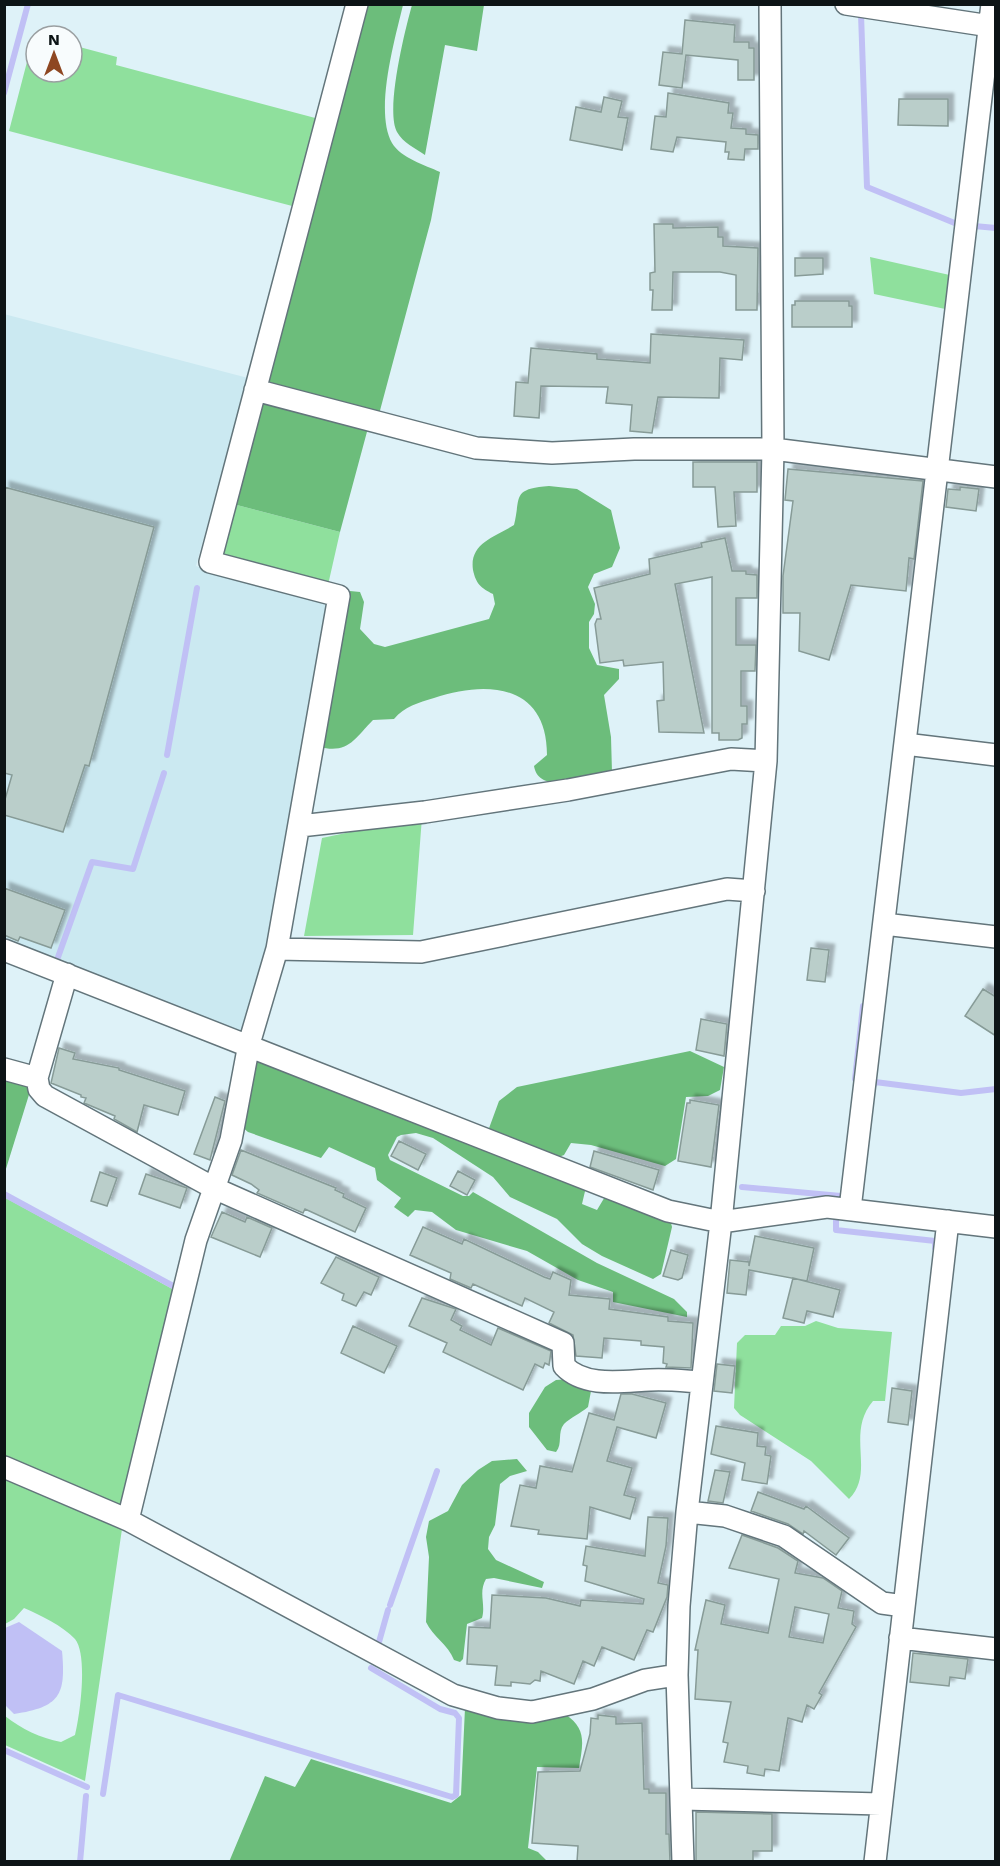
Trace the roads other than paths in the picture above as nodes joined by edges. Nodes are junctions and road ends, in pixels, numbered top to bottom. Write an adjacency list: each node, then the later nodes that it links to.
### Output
1 (357, 4): 7 (street)
2 (770, 4): 8 (street)
3 (846, 4): 5 (street)
4 (992, 4): 5 (street)
5 (990, 26): 6 (street)
6 (989, 82): 9 (street)
7 (255, 390): 8 (street); 14 (street)
8 (773, 449): 9 (street); 13 (street)
9 (937, 470): 10 (street); 11 (street)
10 (996, 477)
11 (905, 744): 12 (street); 16 (street)
12 (996, 755)
13 (766, 761): 14 (street); 15 (street)
14 (300, 826): 18 (street)
15 (754, 891): 18 (street); 27 (street)
16 (884, 924): 17 (street); 25 (street)
17 (996, 937)
18 (277, 949): 21 (street)
19 (4, 950): 20 (street)
20 (67, 974): 21 (street); 23 (street)
21 (249, 1044): 24 (street); 27 (street)
22 (4, 1069): 23 (street)
23 (37, 1078): 24 (street)
24 (214, 1188): 29 (street); 32 (street)
25 (850, 1209): 26 (street); 27 (street)
26 (948, 1221): 28 (street); 33 (street)
27 (721, 1222): 29 (street)
28 (996, 1227)
29 (702, 1382): 31 (street)
30 (4, 1467): 32 (street)
31 (687, 1512): 33 (street); 36 (street)
32 (128, 1520): 36 (street)
33 (904, 1606): 34 (street)
34 (900, 1638): 35 (street); 38 (street)
35 (996, 1649)
36 (678, 1675): 37 (street)
37 (682, 1799): 38 (street); 39 (street)
38 (881, 1804): 40 (street)
39 (683, 1862)
40 (875, 1862)

